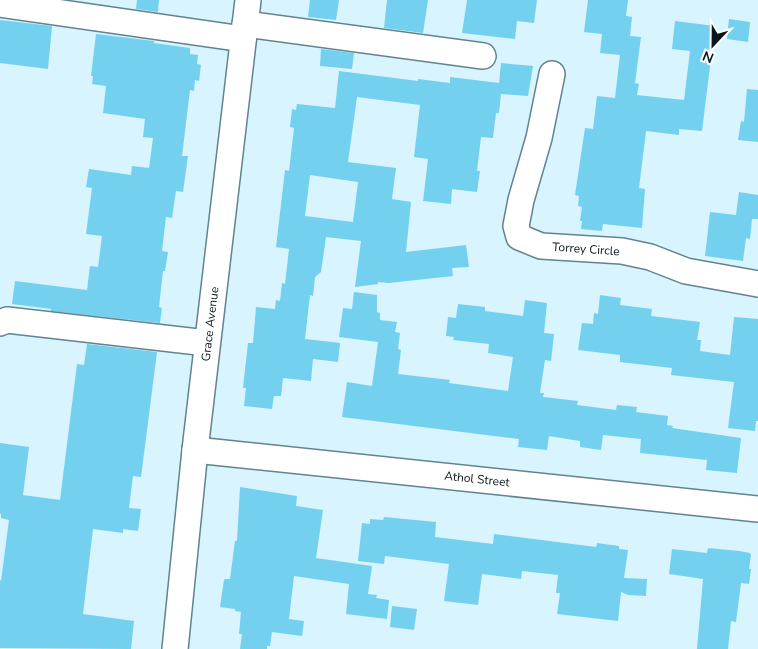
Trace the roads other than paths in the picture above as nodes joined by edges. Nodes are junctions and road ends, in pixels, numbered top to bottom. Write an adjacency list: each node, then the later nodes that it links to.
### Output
1 (0, 4): 2 (street)
2 (245, 21): 3 (street); 7 (street, Grace Avenue)
3 (483, 56)
4 (552, 74): 5 (street, Torrey Circle)
5 (758, 284)
6 (0, 323): 7 (street)
7 (208, 343): 8 (street, Grace Avenue)
8 (195, 450): 9 (street, Athol Street); 10 (street, Grace Avenue)
9 (758, 509)
10 (175, 649)

